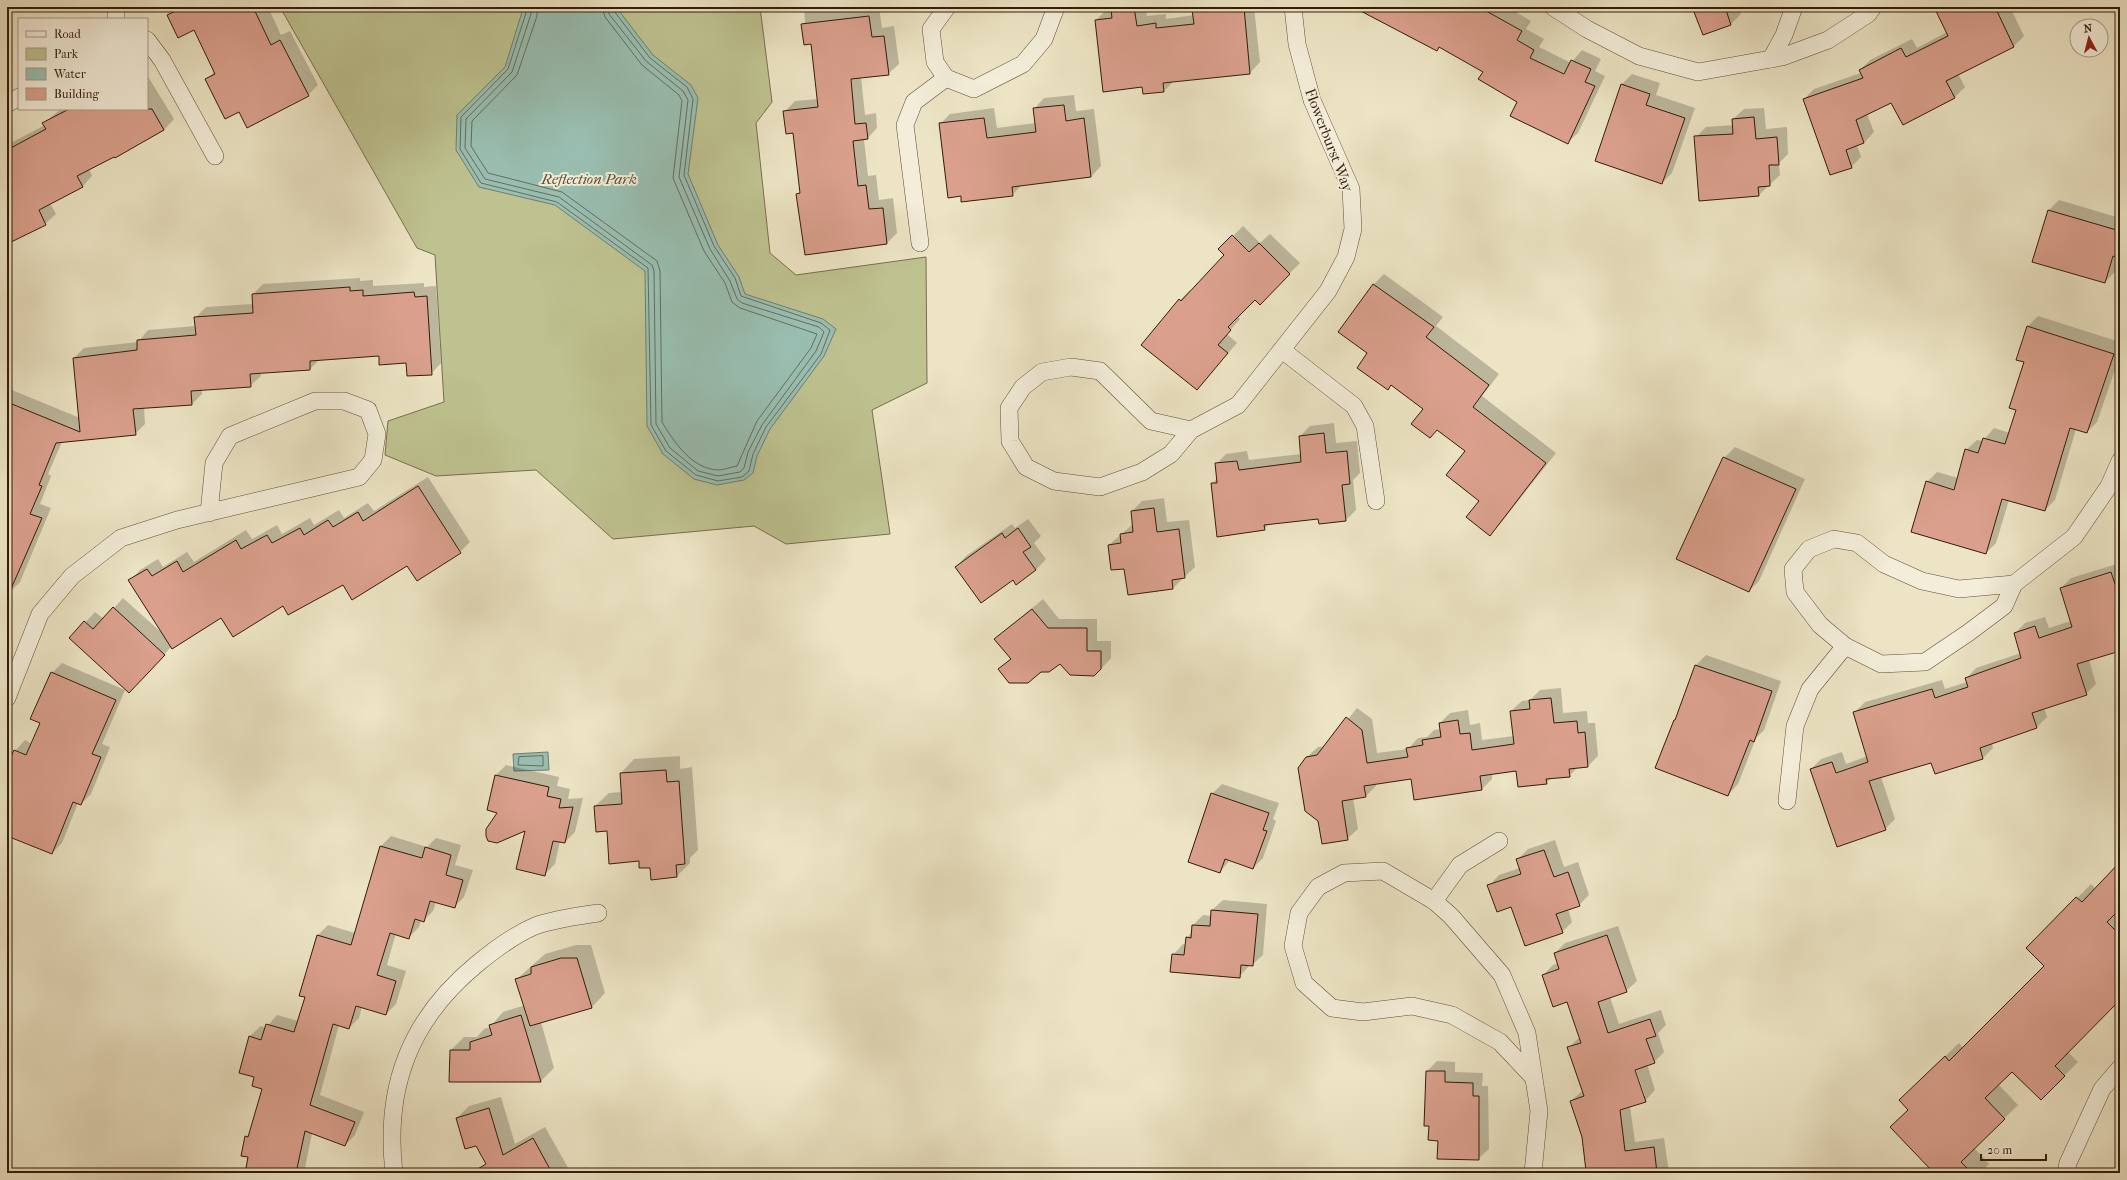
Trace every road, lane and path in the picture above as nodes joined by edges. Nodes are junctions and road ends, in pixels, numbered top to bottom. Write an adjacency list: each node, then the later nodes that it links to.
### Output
1 (116, 7): 8 (street)
2 (947, 7): 11 (street)
3 (1056, 7): 11 (street)
4 (1293, 7): 16 (street, Flowerburst Way)
5 (1553, 7): 10 (street)
6 (1794, 7): 10 (street)
7 (1873, 7): 10 (street)
8 (116, 18)
9 (148, 41): 14 (street)
10 (1771, 59)
11 (946, 78): 15 (street)
12 (18, 98): 13 (street)
13 (7, 104)
14 (215, 156)
15 (920, 243)
16 (1282, 350): 17 (street, Flowerburst Way); 19 (street)
17 (1192, 430): 17 (street, Flowerburst Way)
18 (2120, 461): 21 (street)
19 (1376, 501)
20 (209, 513): 20 (street); 23 (street)
21 (2014, 584): 22 (street); 22 (street)
22 (1845, 646): 24 (street)
23 (7, 698)
24 (1787, 801)
25 (1499, 841): 26 (street)
26 (1434, 901): 29 (street); 29 (street)
27 (598, 913): 30 (street)
28 (2120, 1068): 32 (street)
29 (1534, 1078): 31 (street)
30 (394, 1173)
31 (1533, 1173)
32 (2066, 1173)

